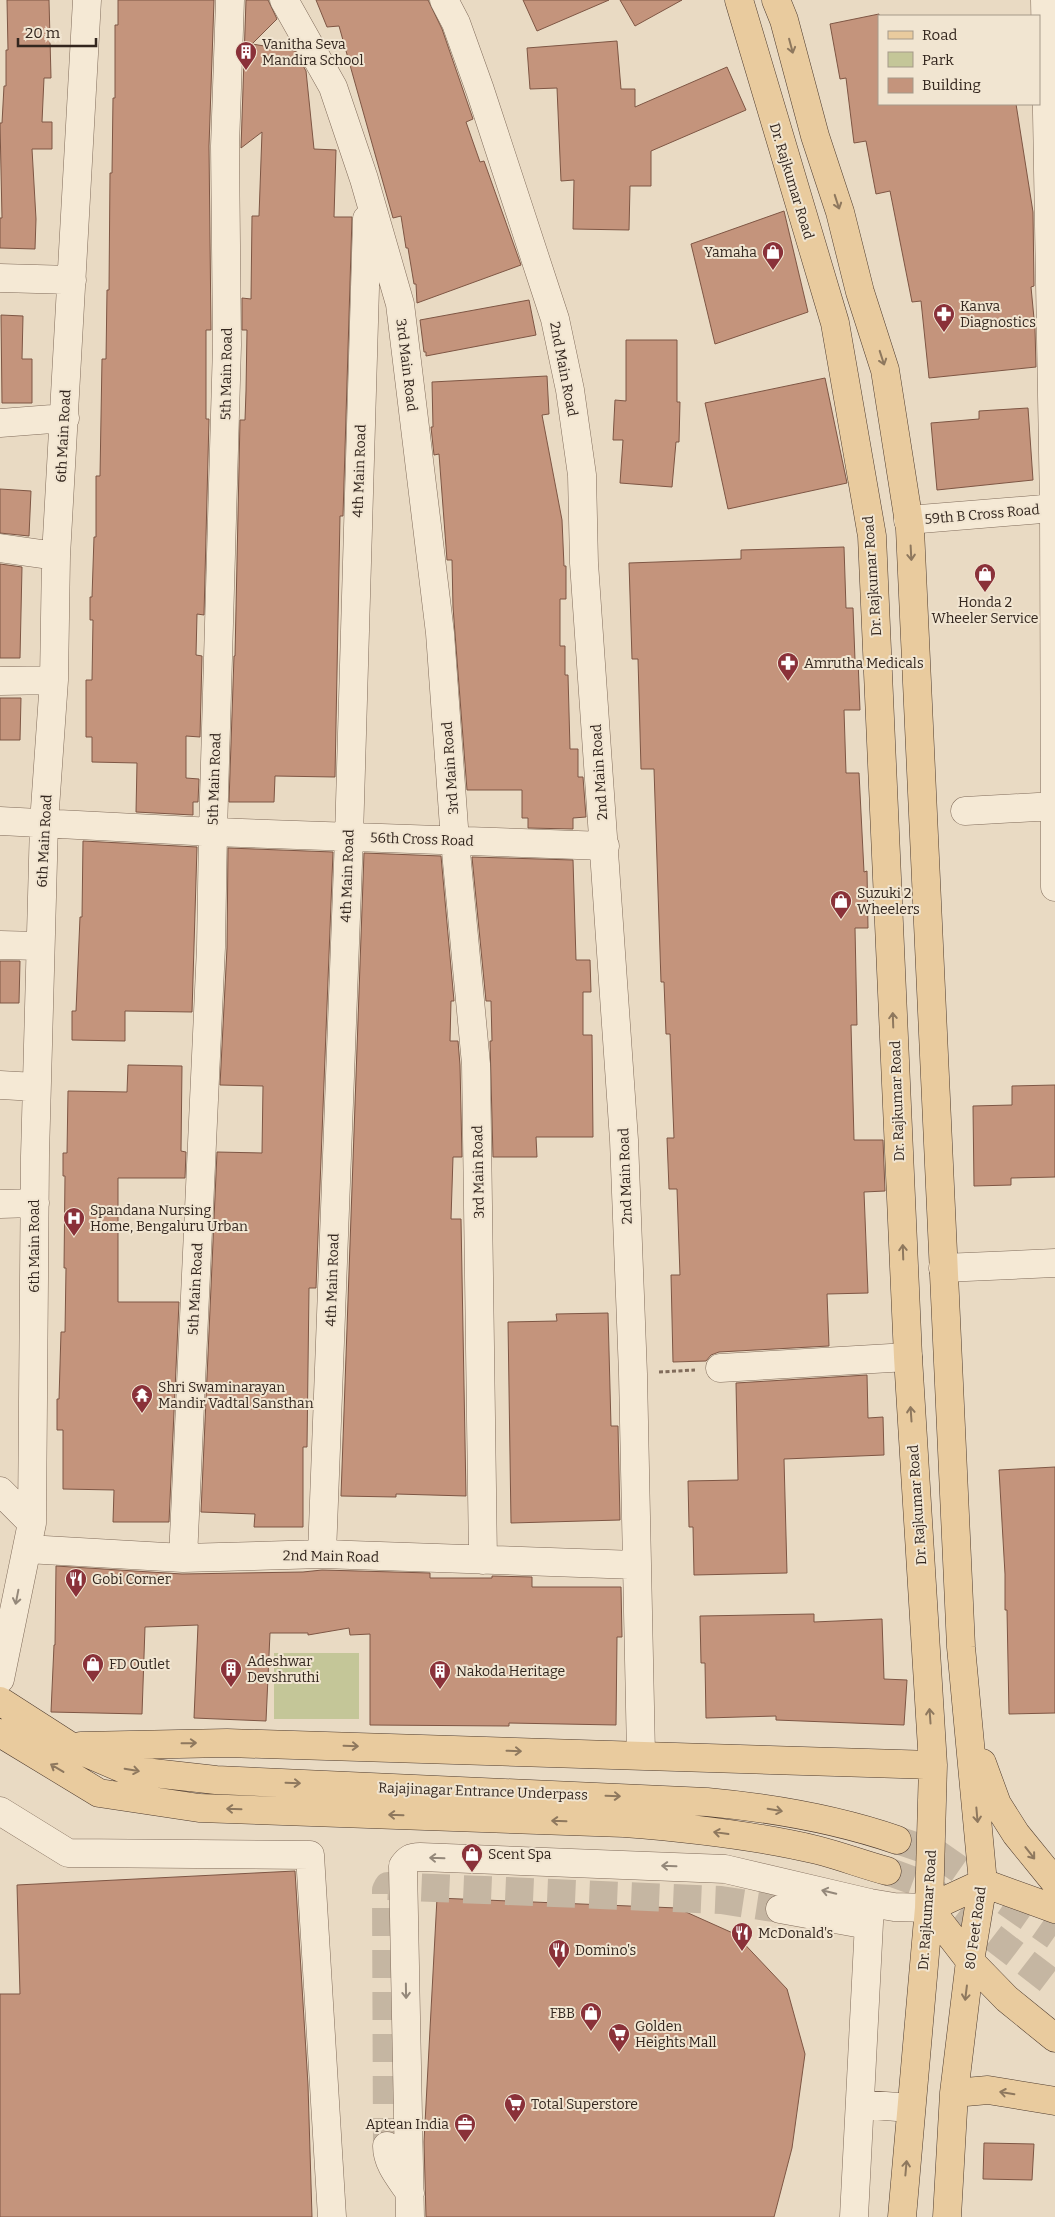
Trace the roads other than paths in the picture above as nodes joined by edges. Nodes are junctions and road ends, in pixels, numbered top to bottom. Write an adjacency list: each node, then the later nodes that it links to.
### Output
1 (87, 0): 10 (street, 6th Main Road)
2 (230, 0): 23 (street, 5th Main Road)
3 (284, 0): 8 (street, 3rd Main Road)
4 (444, 0): 26 (street, 2nd Main Road)
5 (739, 0): 36 (main road, Dr. Rajkumar Road, one-way to 5)
6 (776, 0): 14 (main road, one-way to 14)
7 (1045, 0): 13 (street)
8 (369, 197): 24 (street, 4th Main Road); 25 (street, 3rd Main Road)
9 (0, 278): 10 (street)
10 (72, 280): 11 (street, 6th Main Road)
11 (65, 418): 12 (street); 16 (street, 6th Main Road)
12 (0, 423)
13 (1054, 508): 14 (street, 59th B Cross Road); 19 (street)
14 (908, 520): 35 (main road, one-way to 35)
15 (0, 548): 16 (street)
16 (56, 556): 17 (street, 6th Main Road)
17 (54, 680): 18 (street); 22 (street, 6th Main Road)
18 (0, 681)
19 (1055, 806): 20 (street); 27 (street)
20 (965, 811)
21 (0, 821): 22 (street, 56th Cross Road)
22 (44, 823): 23 (street, 56th Cross Road); 29 (street, 6th Main Road)
23 (213, 832): 24 (street, 56th Cross Road); 42 (street, 5th Main Road)
24 (349, 837): 25 (street, 56th Cross Road); 41 (street, 4th Main Road)
25 (455, 841): 26 (street, 56th Cross Road); 43 (street, 3rd Main Road)
26 (605, 846): 44 (street, 2nd Main Road)
27 (1055, 888)
28 (0, 945): 29 (street)
29 (40, 946): 31 (street, 6th Main Road)
30 (0, 1085): 31 (street)
31 (36, 1087): 32 (street, 6th Main Road)
32 (35, 1203): 33 (street); 39 (street, 6th Main Road)
33 (0, 1204)
34 (1055, 1262): 35 (street)
35 (943, 1268): 47 (main road)
36 (908, 1357): 37 (street); 51 (main road, Dr. Rajkumar Road, one-way to 36)
37 (720, 1368)
38 (0, 1491): 39 (street)
39 (32, 1523): 40 (street, 6th Main Road)
40 (27, 1549): 42 (street, 2nd Main Road); 45 (street, 6th Main Road, one-way to 45)
41 (322, 1554): 42 (street, 2nd Main Road); 43 (street, 2nd Main Road)
42 (182, 1558)
43 (483, 1560): 44 (street, 2nd Main Road)
44 (636, 1565): 50 (street, 2nd Main Road)
45 (0, 1679)
46 (0, 1701): 49 (main road, Rajajinagar Entrance Underpass)
47 (970, 1731): 55 (main road, one-way to 55); 56 (main road, 80 Feet Road, one-way to 56)
48 (0, 1733): 54 (main road, Rajajinagar Entrance Underpass, one-way to 48)
49 (70, 1746): 50 (main road, one-way to 50); 53 (main road, Rajajinagar Entrance Underpass, one-way to 53)
50 (641, 1754): 51 (main road)
51 (933, 1765): 57 (main road, Dr. Rajkumar Road)
52 (0, 1810): 69 (street)
53 (897, 1840)
54 (887, 1872)
55 (1055, 1882)
56 (983, 1883): 57 (main road); 59 (main road); 61 (main road, 80 Feet Road)
57 (929, 1908): 60 (street); 61 (main road); 66 (main road, Dr. Rajkumar Road)
58 (780, 1909): 60 (street)
59 (1055, 1910)
60 (869, 1914): 65 (street); 68 (street, one-way to 68)
61 (970, 1961): 62 (main road); 63 (main road, 80 Feet Road, one-way to 63)
62 (1055, 2038)
63 (954, 2093): 64 (main road, one-way to 63); 72 (main road)
64 (1055, 2102)
65 (860, 2104): 66 (street); 70 (street)
66 (910, 2108): 71 (main road, Dr. Rajkumar Road, one-way to 66)
67 (387, 2146): 68 (street)
68 (410, 2205)
69 (332, 2217)
70 (854, 2217)
71 (902, 2217)
72 (946, 2217)

